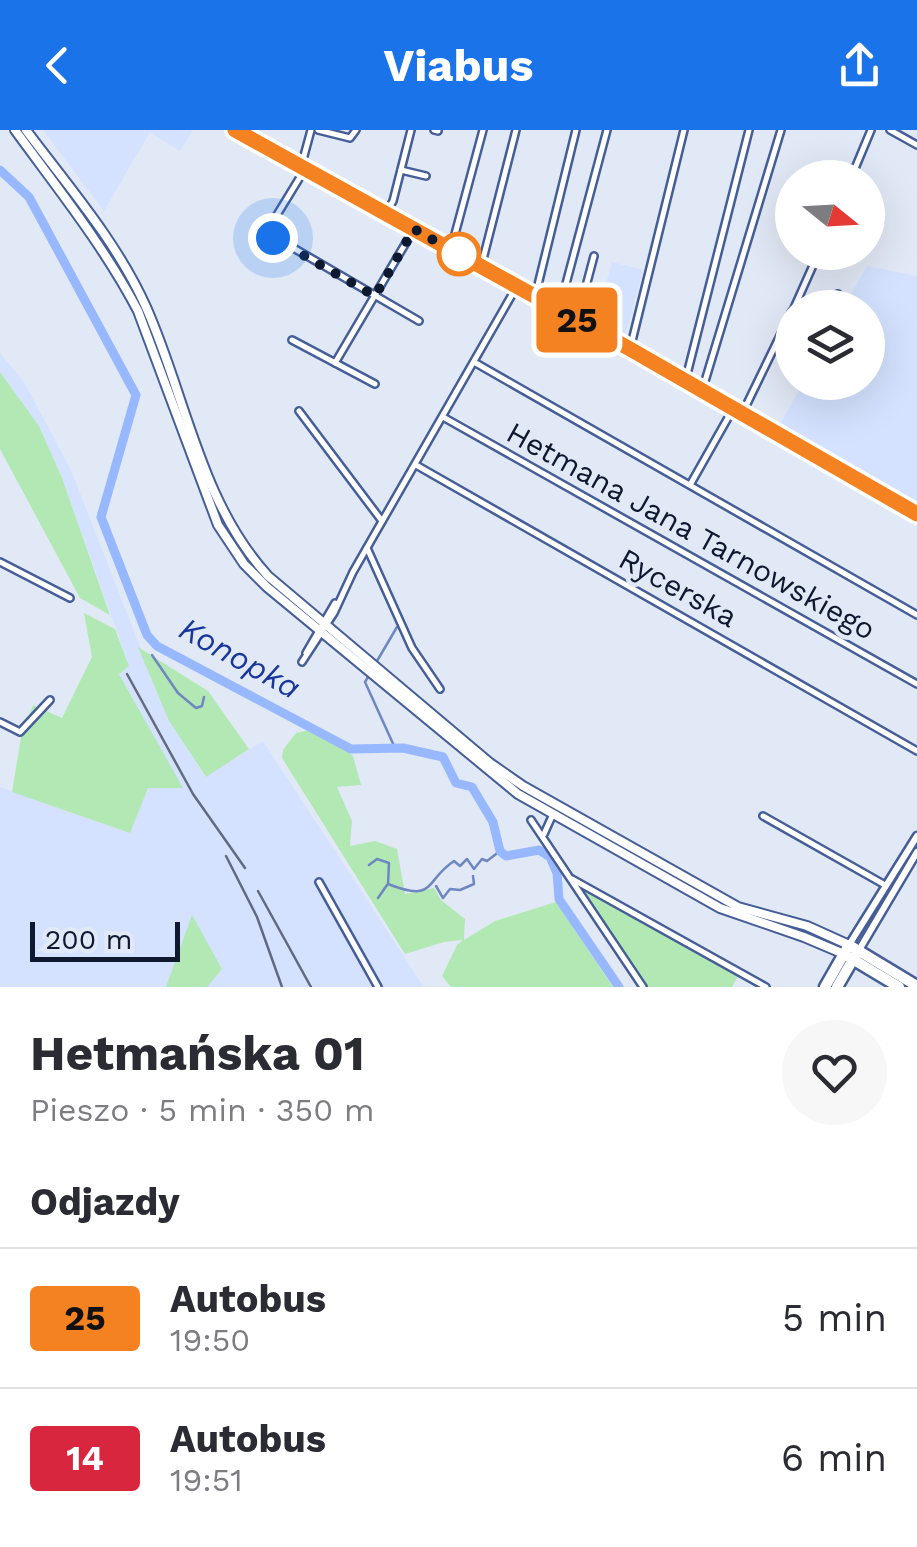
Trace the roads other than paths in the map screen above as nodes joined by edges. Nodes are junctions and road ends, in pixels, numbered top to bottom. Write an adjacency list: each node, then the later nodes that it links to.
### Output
1 (15, 130): 54 (main road)
2 (26, 130): 54 (main road)
3 (235, 130): 17 (street)
4 (255, 130): 17 (street)
5 (314, 130): 6 (street); 20 (street)
6 (356, 130)
7 (411, 130): 21 (street)
8 (483, 130): 25 (street)
9 (516, 130): 27 (street)
10 (576, 130): 30 (street)
11 (607, 130): 31 (street)
12 (684, 130): 36 (street)
13 (749, 130): 39 (street)
14 (780, 130): 41 (street)
15 (871, 130): 19 (street)
16 (890, 130): 18 (street)
17 (252, 140): 20 (street)
18 (917, 144)
19 (858, 160)
20 (303, 168): 23 (street); 29 (street)
21 (401, 170): 22 (street); 23 (street)
22 (426, 176)
23 (386, 213): 24 (street)
24 (414, 229): 25 (street); 29 (street)
25 (450, 249): 27 (street)
26 (594, 256): 32 (street)
27 (482, 266): 28 (street)
28 (517, 286): 30 (street); 37 (street)
29 (375, 296): 33 (street); 38 (street)
30 (535, 297): 31 (street)
31 (559, 310): 32 (street)
32 (577, 320): 36 (street)
33 (419, 321)
34 (292, 340): 38 (street)
35 (775, 347): 44 (street)
36 (630, 349): 39 (street)
37 (474, 362): 45 (street); 47 (street)
38 (336, 364): 40 (street)
39 (686, 382): 41 (street)
40 (375, 384)
41 (702, 392): 42 (street)
42 (732, 409): 44 (street); 47 (street)
43 (299, 411): 49 (street)
44 (742, 414): 48 (street)
45 (443, 417): 46 (street); 56 (street, Hetmana Jana Tarnowskiego)
46 (416, 465): 49 (street); 60 (street, Rycerska)
47 (690, 485): 53 (street)
48 (917, 514)
49 (382, 521): 50 (street)
50 (367, 548): 54 (street); 57 (street)
51 (0, 562): 52 (street)
52 (70, 598)
53 (917, 615)
54 (321, 627): 54 (street); 55 (main road)
55 (372, 669): 61 (main road); 71 (main road)
56 (917, 684)
57 (440, 690)
58 (50, 700): 59 (street)
59 (0, 722)
60 (917, 751)
61 (553, 814): 64 (street); 72 (main road)
62 (763, 816): 69 (street)
63 (530, 820): 64 (street)
64 (544, 836): 67 (street)
65 (917, 836): 69 (street)
66 (917, 852): 73 (street)
67 (572, 879): 78 (street); 79 (street)
68 (319, 882): 77 (street)
69 (886, 885): 70 (street)
70 (857, 931): 71 (street); 73 (street)
71 (834, 938): 73 (main road)
72 (829, 948): 73 (main road); 75 (main road)
73 (851, 952): 74 (main road); 75 (main road); 76 (main road); 81 (main road)
74 (868, 969): 81 (main road); 82 (main road)
75 (833, 973): 80 (main road)
76 (917, 986)
77 (378, 987)
78 (643, 987)
79 (766, 987)
80 (825, 987)
81 (837, 987)
82 (899, 987)

